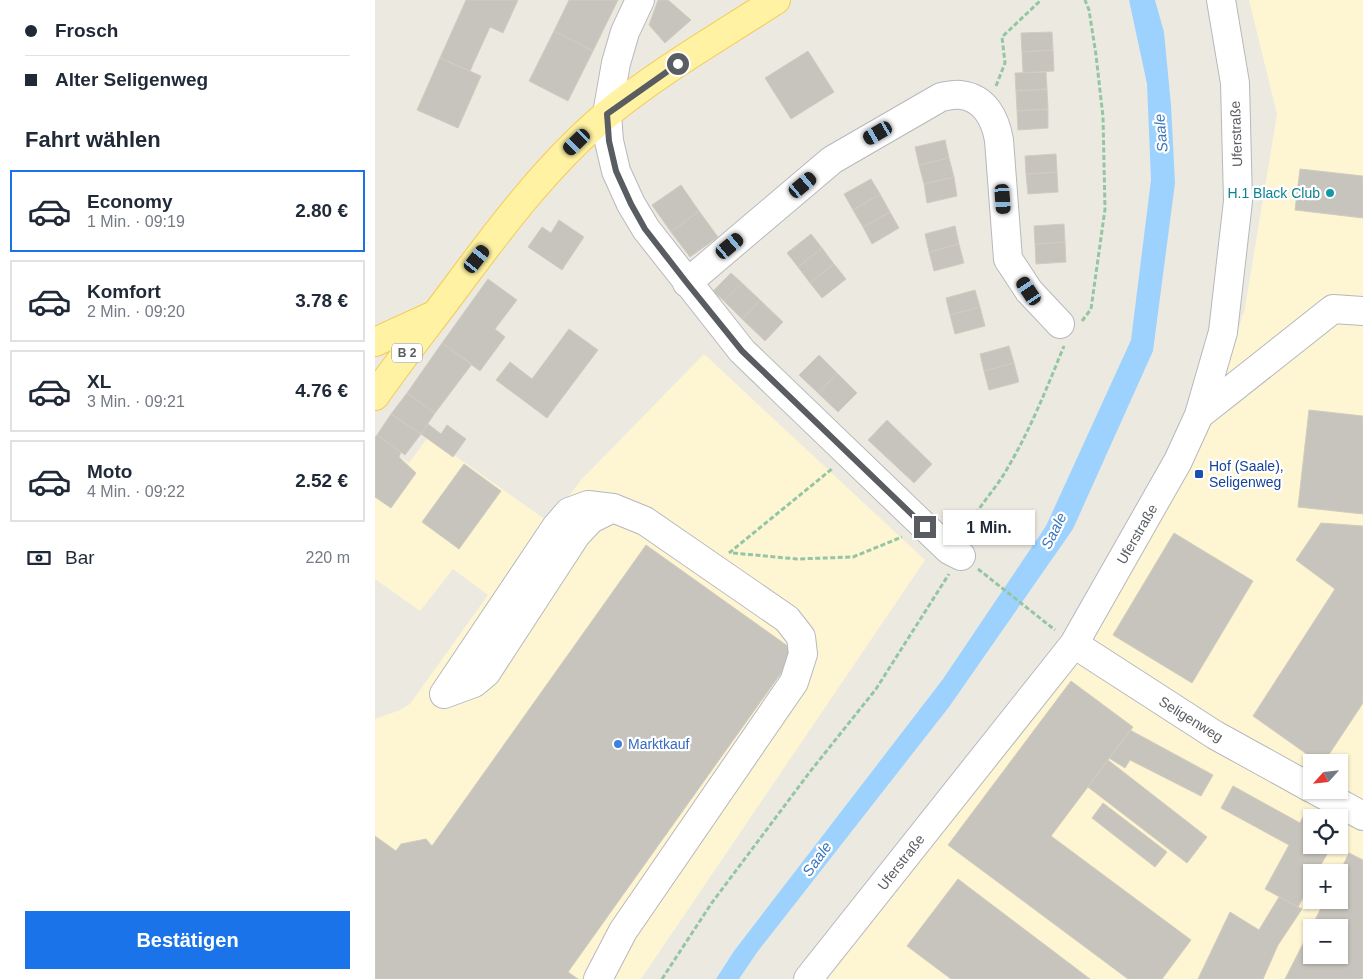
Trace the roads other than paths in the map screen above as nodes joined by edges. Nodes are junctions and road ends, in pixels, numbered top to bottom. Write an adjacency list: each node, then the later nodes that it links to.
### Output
1 (640, 0): 4 (street)
2 (776, 0): 4 (main road, B 2)
3 (1221, 0): 11 (street, Uferstraße)
4 (607, 114): 5 (street); 7 (main road, B 2)
5 (687, 283): 8 (street); 12 (street)
6 (1363, 311): 11 (street)
7 (436, 315): 9 (main road); 10 (main road, B 2)
8 (1069, 330)
9 (375, 342)
10 (376, 392)
11 (1199, 415): 13 (street, Uferstraße)
12 (966, 560)
13 (1066, 638): 15 (street, Seligenweg); 19 (street, Uferstraße)
14 (444, 694): 18 (street)
15 (1303, 784)
16 (1332, 799): 17 (street)
17 (1363, 816)
18 (598, 979)
19 (807, 979)

